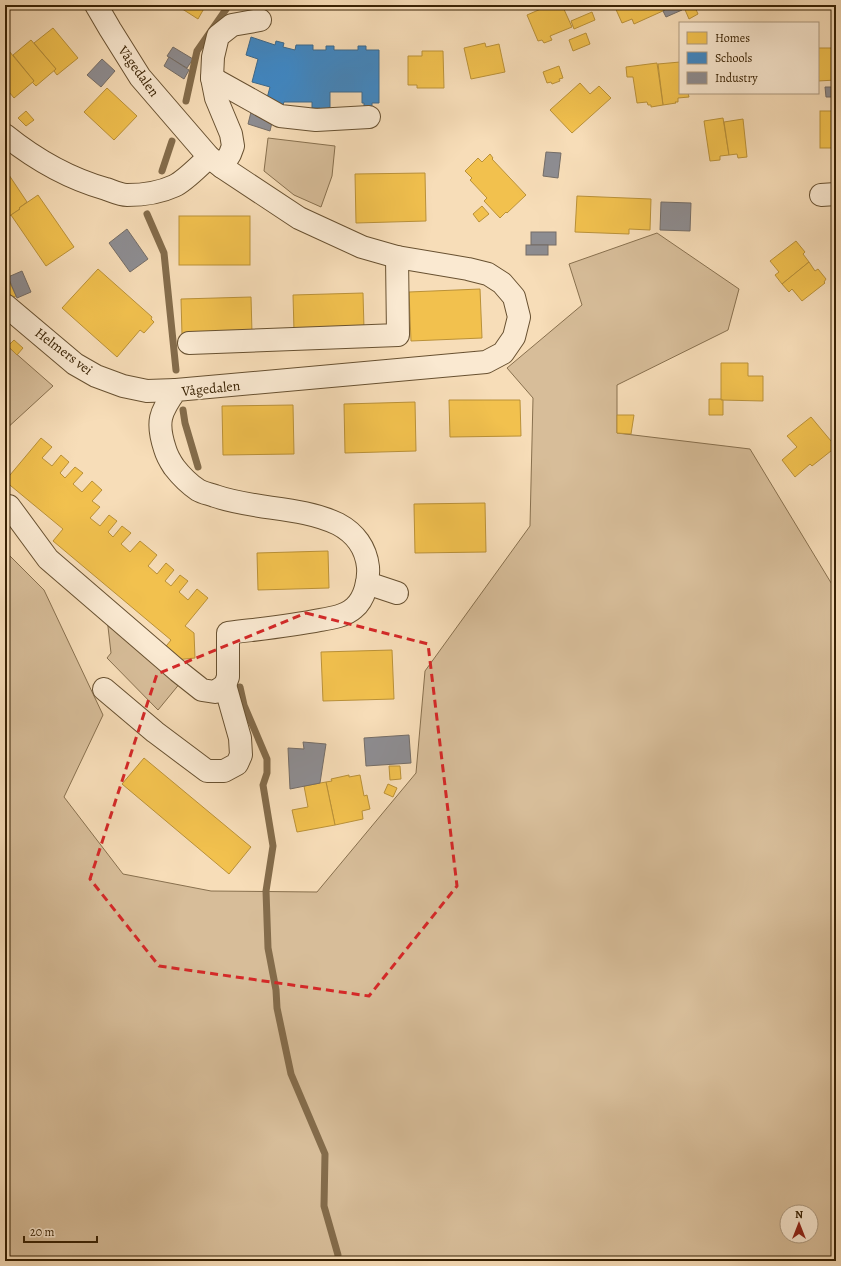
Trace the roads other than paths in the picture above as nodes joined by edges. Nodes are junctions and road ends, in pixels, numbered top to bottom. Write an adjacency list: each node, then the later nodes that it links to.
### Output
1 (96, 5): 6 (street, Vågedalen)
2 (260, 20): 3 (street)
3 (212, 78): 4 (street); 6 (street)
4 (370, 117)
5 (5, 135): 6 (street)
6 (215, 162): 7 (street, Vågedalen)
7 (397, 257): 9 (street); 10 (street, Vågedalen)
8 (5, 305): 10 (street, Helmers vei)
9 (189, 343)
10 (176, 390): 12 (street, Vågedalen)
11 (9, 506): 14 (street)
12 (367, 583): 13 (street); 14 (street, Vågedalen)
13 (397, 593)
14 (226, 681): 15 (street, Vågedalen)
15 (104, 689)

